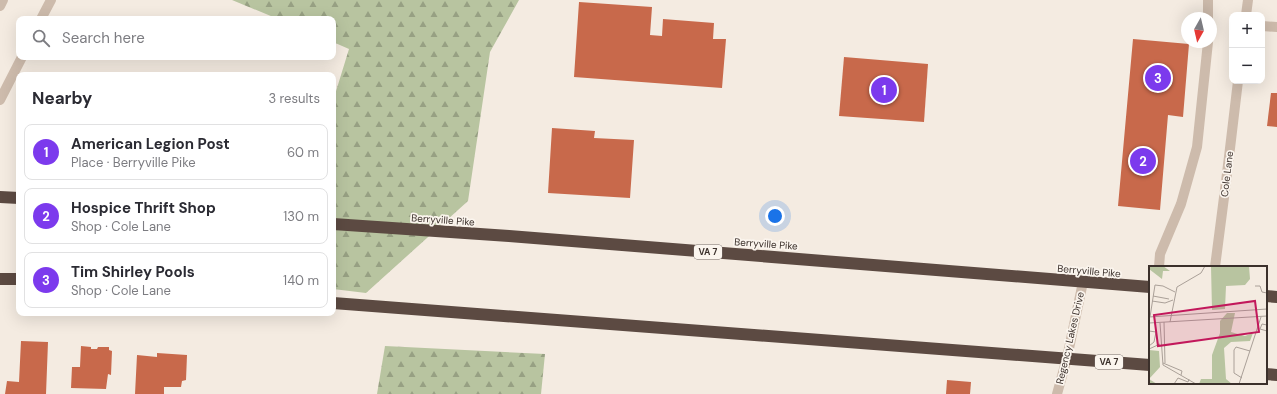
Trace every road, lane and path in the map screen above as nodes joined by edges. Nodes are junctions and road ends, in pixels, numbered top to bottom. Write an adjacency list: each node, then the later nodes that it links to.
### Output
1 (3, 0): 5 (street)
2 (52, 0): 8 (street)
3 (1208, 0): 6 (street)
4 (1248, 0): 7 (street)
5 (0, 6)
6 (1208, 12)
7 (1246, 12)
8 (43, 16)
9 (1265, 26): 10 (street)
10 (1277, 26)
11 (1207, 48): 18 (street)
12 (20, 60): 14 (street)
13 (1238, 84): 19 (street, Cole Lane)
14 (0, 100)
15 (0, 197): 16 (highway)
16 (16, 198)
17 (336, 224): 22 (highway, Berryville Pike / VA 7)
18 (1159, 266)
19 (1215, 266)
20 (0, 279): 21 (highway)
21 (16, 280)
22 (1083, 282): 23 (highway, Berryville Pike / VA 7); 27 (street, Regency Lakes Drive)
23 (1149, 288)
24 (1267, 296): 25 (highway)
25 (1277, 297)
26 (336, 303): 27 (highway, VA 7)
27 (1067, 358): 28 (highway, VA 7); 31 (street, Regency Lakes Drive)
28 (1149, 365)
29 (1267, 374): 30 (highway)
30 (1277, 375)
31 (1057, 394)

